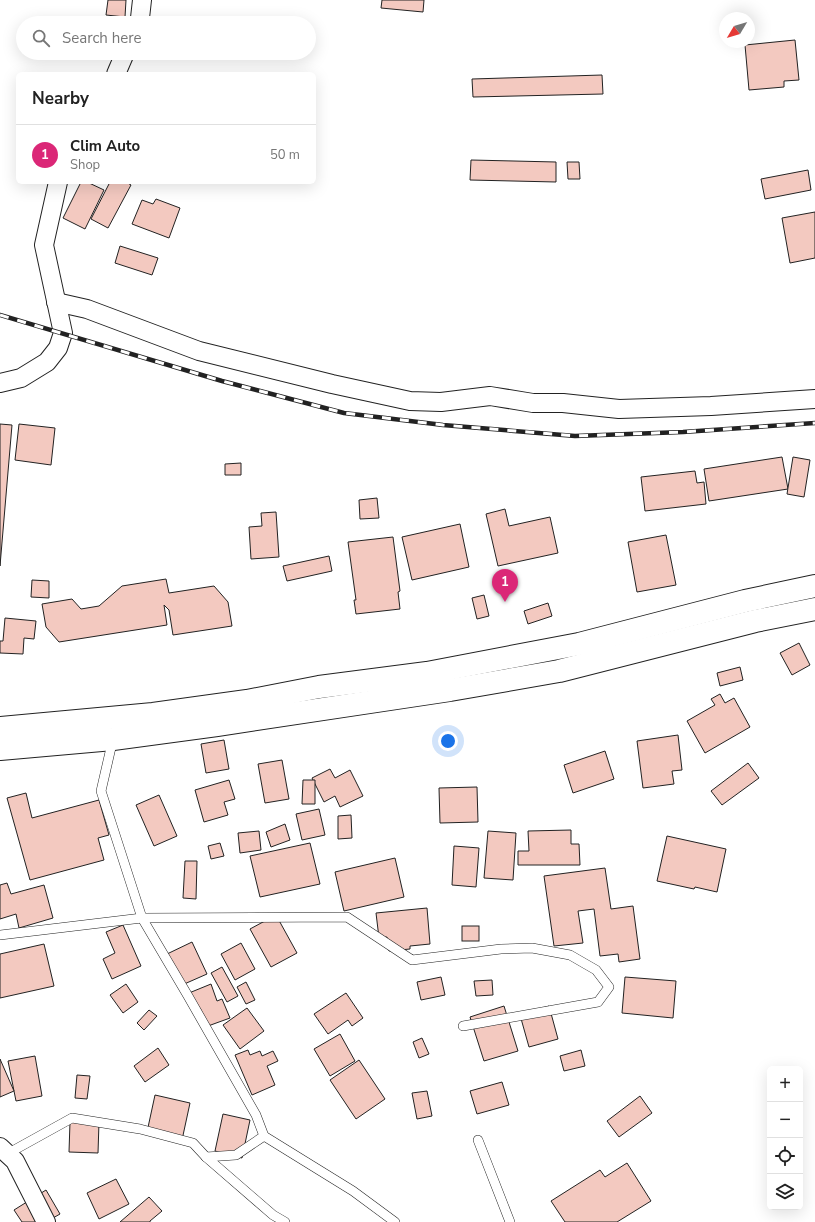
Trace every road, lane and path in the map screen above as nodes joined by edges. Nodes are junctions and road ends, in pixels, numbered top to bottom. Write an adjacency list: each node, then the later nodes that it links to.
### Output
1 (142, 0): 2 (street)
2 (140, 16)
3 (122, 60): 4 (street)
4 (117, 72)
5 (58, 184): 6 (street)
6 (56, 302): 7 (street); 8 (street)
7 (0, 383)
8 (815, 399)
9 (815, 586): 11 (main road)
10 (815, 609): 12 (main road)
11 (0, 728)
12 (113, 739): 13 (main road); 14 (lane)
13 (0, 749)
14 (142, 918): 15 (lane); 16 (lane); 17 (lane)
15 (0, 935)
16 (462, 1026)
17 (264, 1136): 20 (lane); 23 (lane)
18 (478, 1140): 24 (lane)
19 (4, 1151): 20 (lane); 21 (street)
20 (206, 1157): 22 (lane)
21 (46, 1222)
22 (285, 1222)
23 (395, 1222)
24 (510, 1222)

